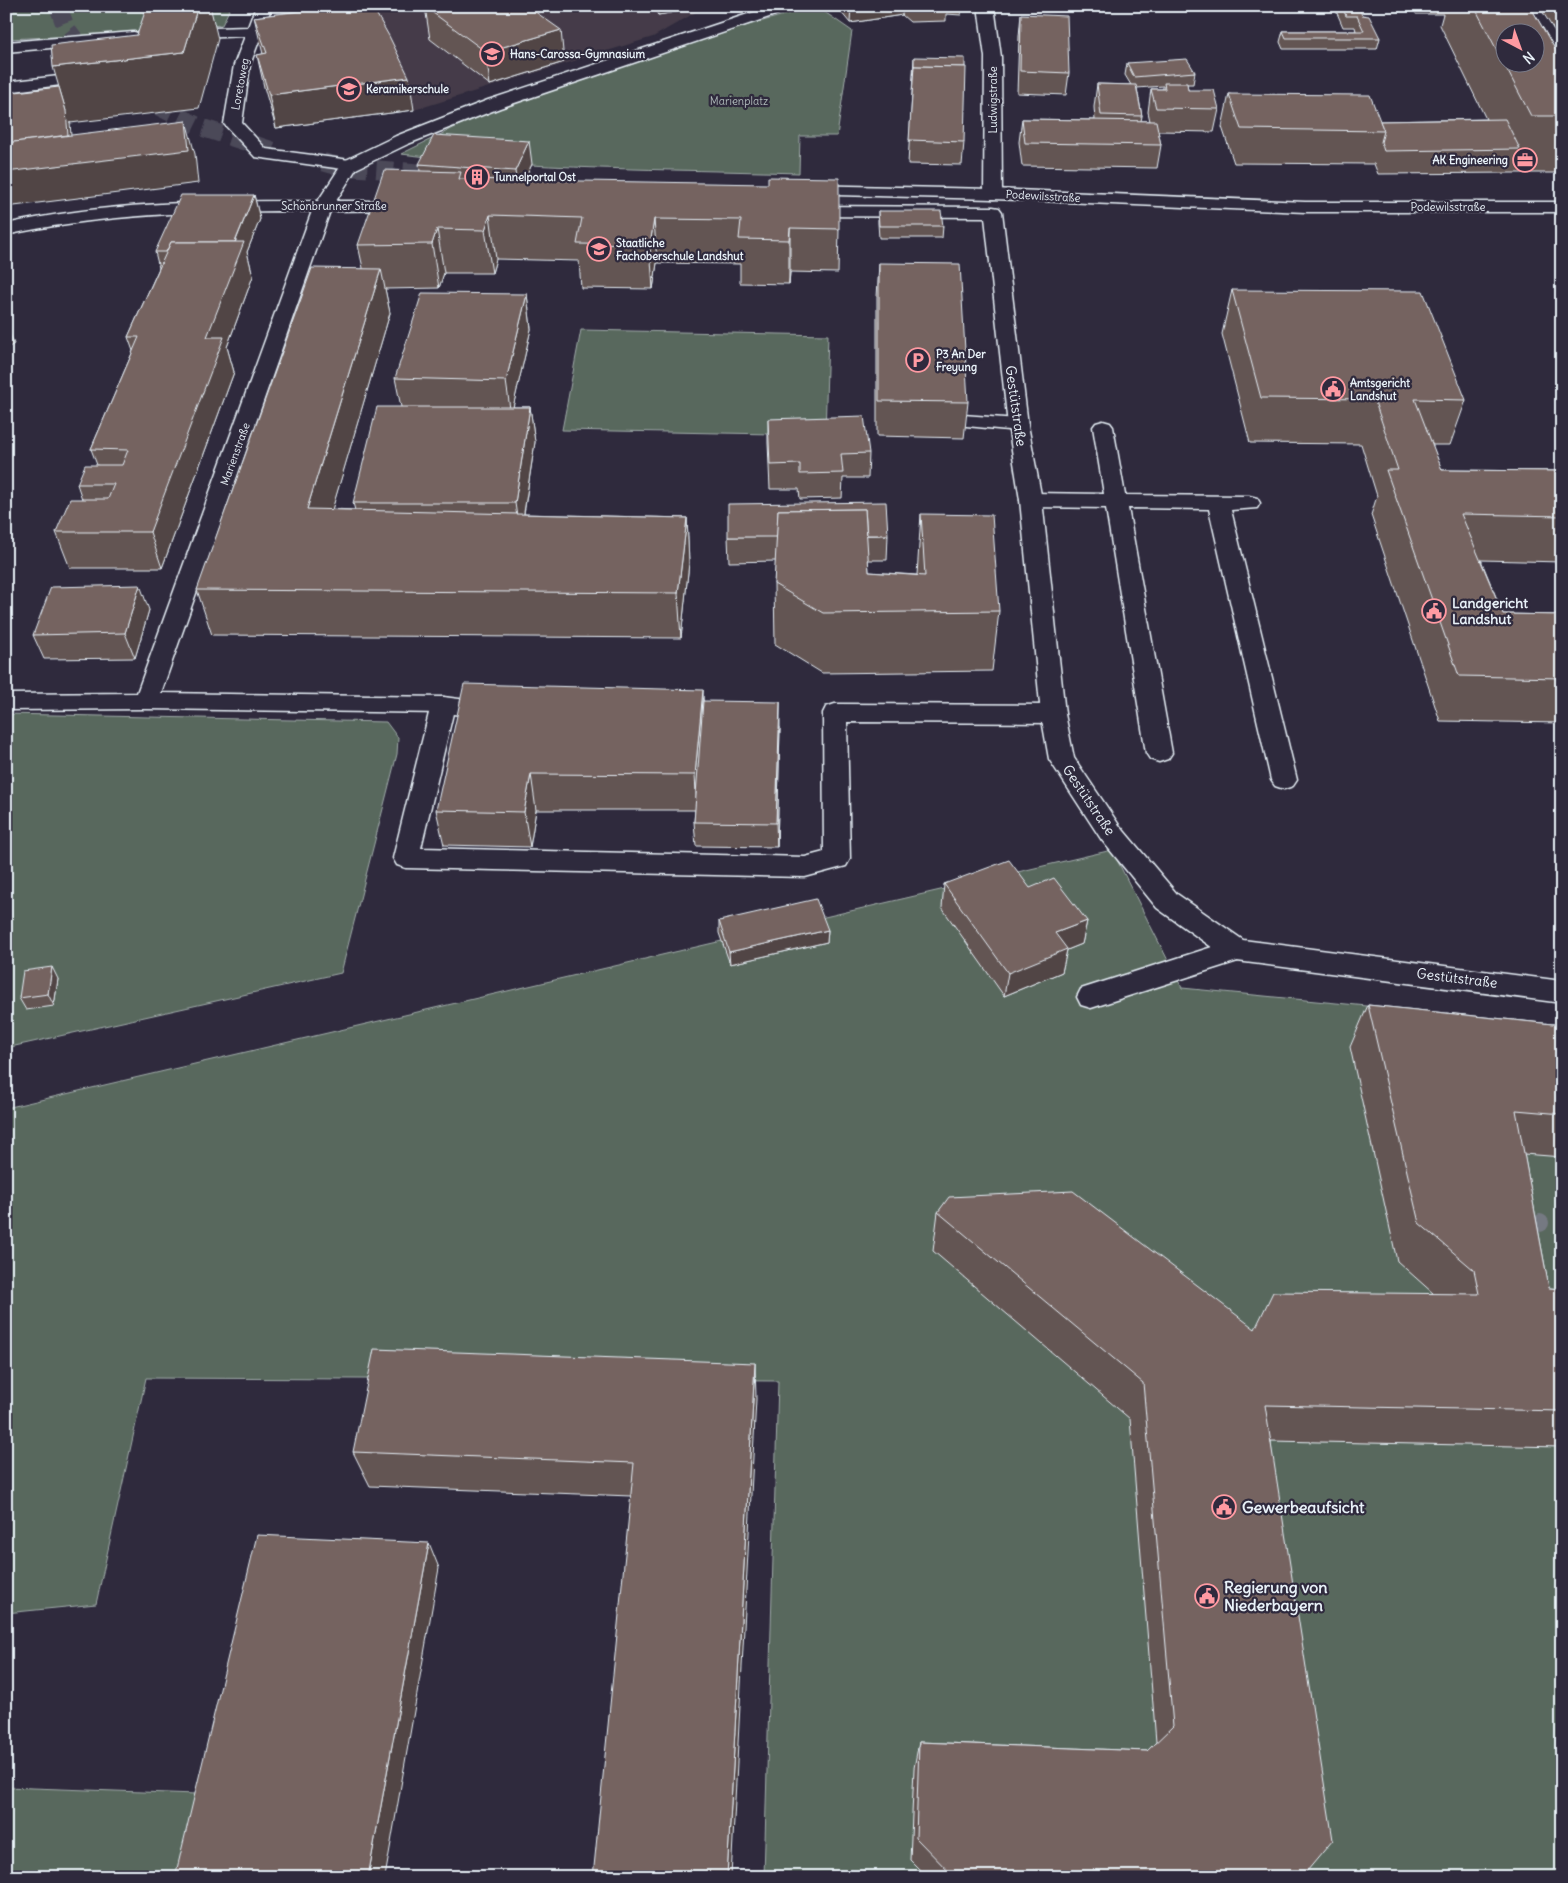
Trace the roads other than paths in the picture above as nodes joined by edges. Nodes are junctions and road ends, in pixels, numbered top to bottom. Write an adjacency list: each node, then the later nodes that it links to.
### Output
1 (264, 6): 4 (street, Loretoweg)
2 (788, 6): 10 (street)
3 (986, 6): 12 (street, Ludwigstraße)
4 (255, 30): 5 (street); 10 (street, Loretoweg)
5 (164, 35)
6 (6, 46): 7 (street)
7 (128, 54)
8 (107, 73): 9 (street)
9 (6, 87)
10 (350, 165): 13 (street)
11 (786, 189): 12 (street, Podewilsstraße)
12 (993, 203): 15 (street, Podewilsstraße); 16 (street); 19 (street, Gestütstraße)
13 (323, 207): 14 (street, Schönbrunner Straße); 17 (street, Schönbrunner Straße); 25 (street, Marienstraße)
14 (427, 207)
15 (1562, 207)
16 (784, 211)
17 (6, 230)
18 (963, 421): 19 (street)
19 (1018, 425): 21 (street, Gestütstraße)
20 (1103, 427): 22 (street)
21 (1031, 500): 22 (street); 29 (street, Gestütstraße)
22 (1117, 500): 23 (street); 30 (street)
23 (1218, 502): 24 (street); 31 (street)
24 (1250, 502)
25 (146, 701): 26 (street); 27 (street)
26 (6, 702)
27 (443, 705): 28 (street); 29 (street)
28 (482, 709)
29 (1053, 714): 32 (street, Gestütstraße)
30 (1159, 753)
31 (1284, 780)
32 (1237, 950): 33 (street, Gestütstraße); 34 (street)
33 (1562, 992)
34 (1091, 997)

